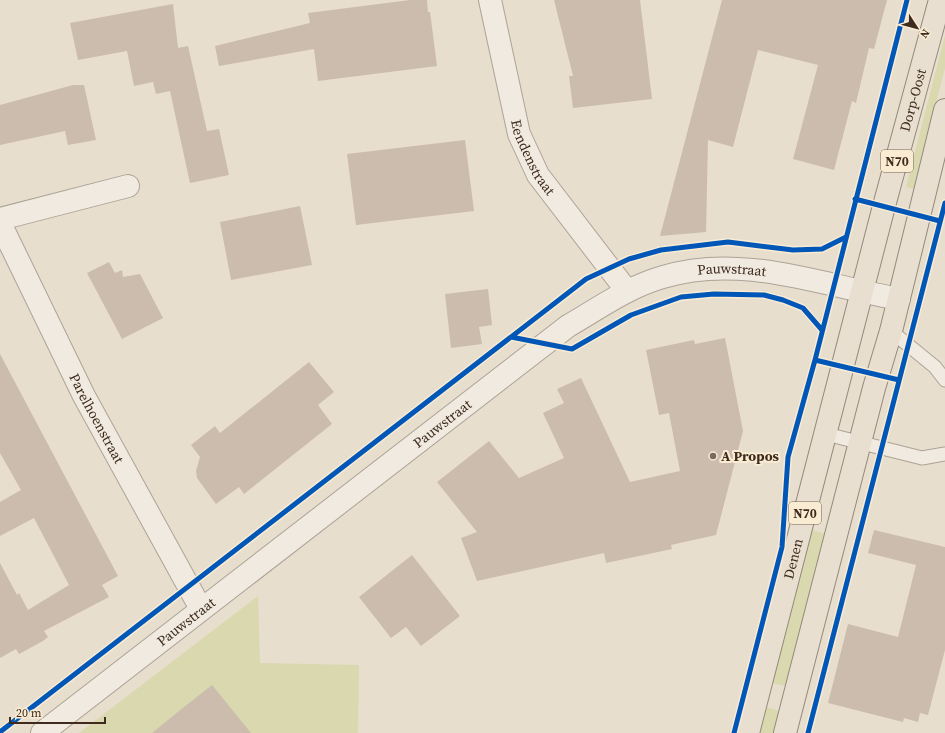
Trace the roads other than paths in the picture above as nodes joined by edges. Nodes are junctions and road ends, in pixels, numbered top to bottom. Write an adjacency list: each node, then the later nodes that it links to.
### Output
1 (490, 0): 7 (street, Eendenstraat)
2 (940, 0): 8 (main road, Dorp-Oost / N70)
3 (945, 110): 9 (main road, N70)
4 (128, 186): 5 (street)
5 (0, 219)
6 (0, 223): 15 (street, Parelhoenstraat)
7 (627, 291): 8 (street, Pauwstraat); 15 (street, Pauwstraat)
8 (862, 292): 9 (street, Pauwstraat); 12 (main road, Denen / N70)
9 (898, 299): 10 (main road, N70)
10 (891, 331): 11 (lane); 13 (main road, N70)
11 (945, 380)
12 (826, 434): 13 (lane); 17 (main road, Denen / N70)
13 (860, 442): 14 (lane); 18 (main road, N70)
14 (945, 454)
15 (201, 610): 16 (street, Pauwstraat)
16 (42, 733)
17 (748, 733)
18 (785, 733)

